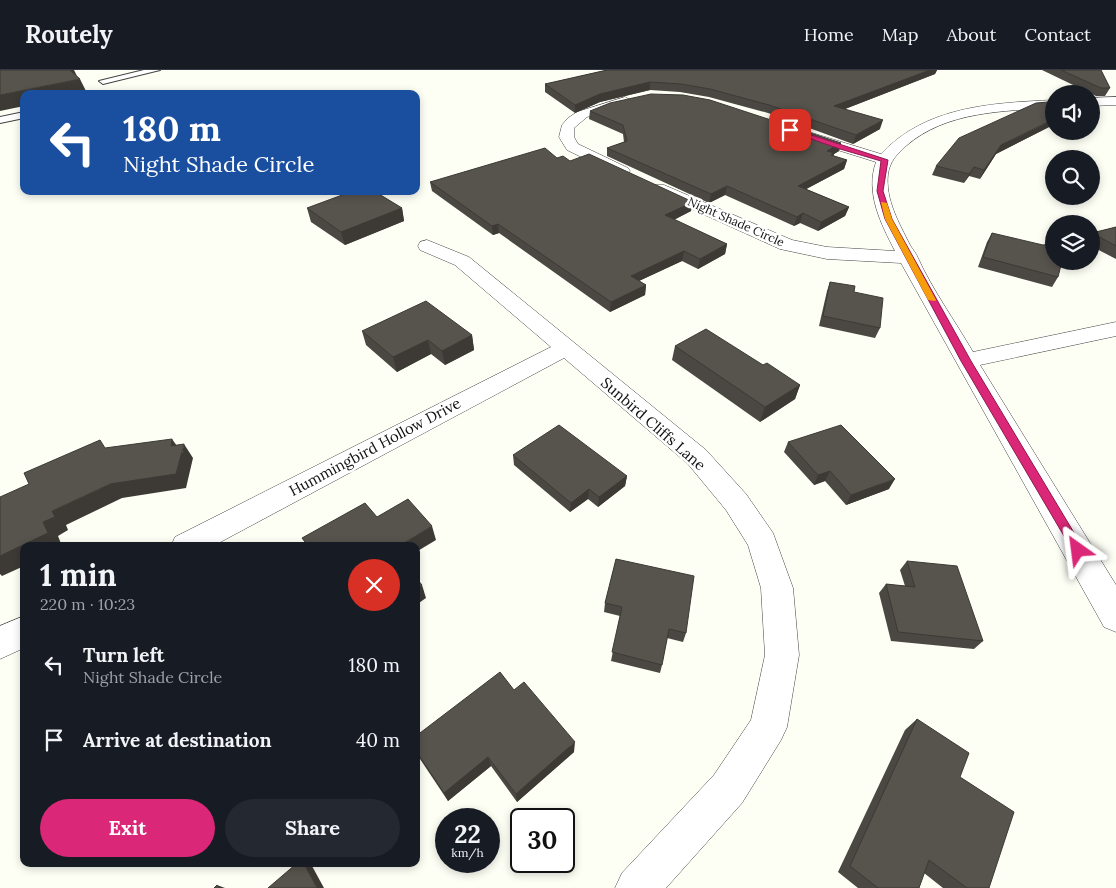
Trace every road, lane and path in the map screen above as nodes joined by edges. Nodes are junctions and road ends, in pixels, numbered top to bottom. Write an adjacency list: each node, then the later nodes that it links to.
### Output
1 (156, 70): 3 (lane)
2 (94, 73): 3 (lane)
3 (103, 86)
4 (643, 97): 13 (street, Night Shade Circle)
5 (1116, 101): 6 (street)
6 (1100, 102)
7 (1045, 105): 11 (street)
8 (20, 116): 9 (lane)
9 (0, 120)
10 (786, 128): 11 (street)
11 (884, 160): 13 (street)
12 (427, 246): 15 (street, Sunbird Cliffs Lane)
13 (909, 258): 16 (street)
14 (1116, 329): 16 (street)
15 (565, 348): 17 (street, Hummingbird Hollow Drive); 21 (street, Sunbird Cliffs Lane)
16 (966, 361): 18 (street)
17 (194, 542)
18 (1116, 617)
19 (20, 633): 20 (street)
20 (0, 643)
21 (637, 888)

